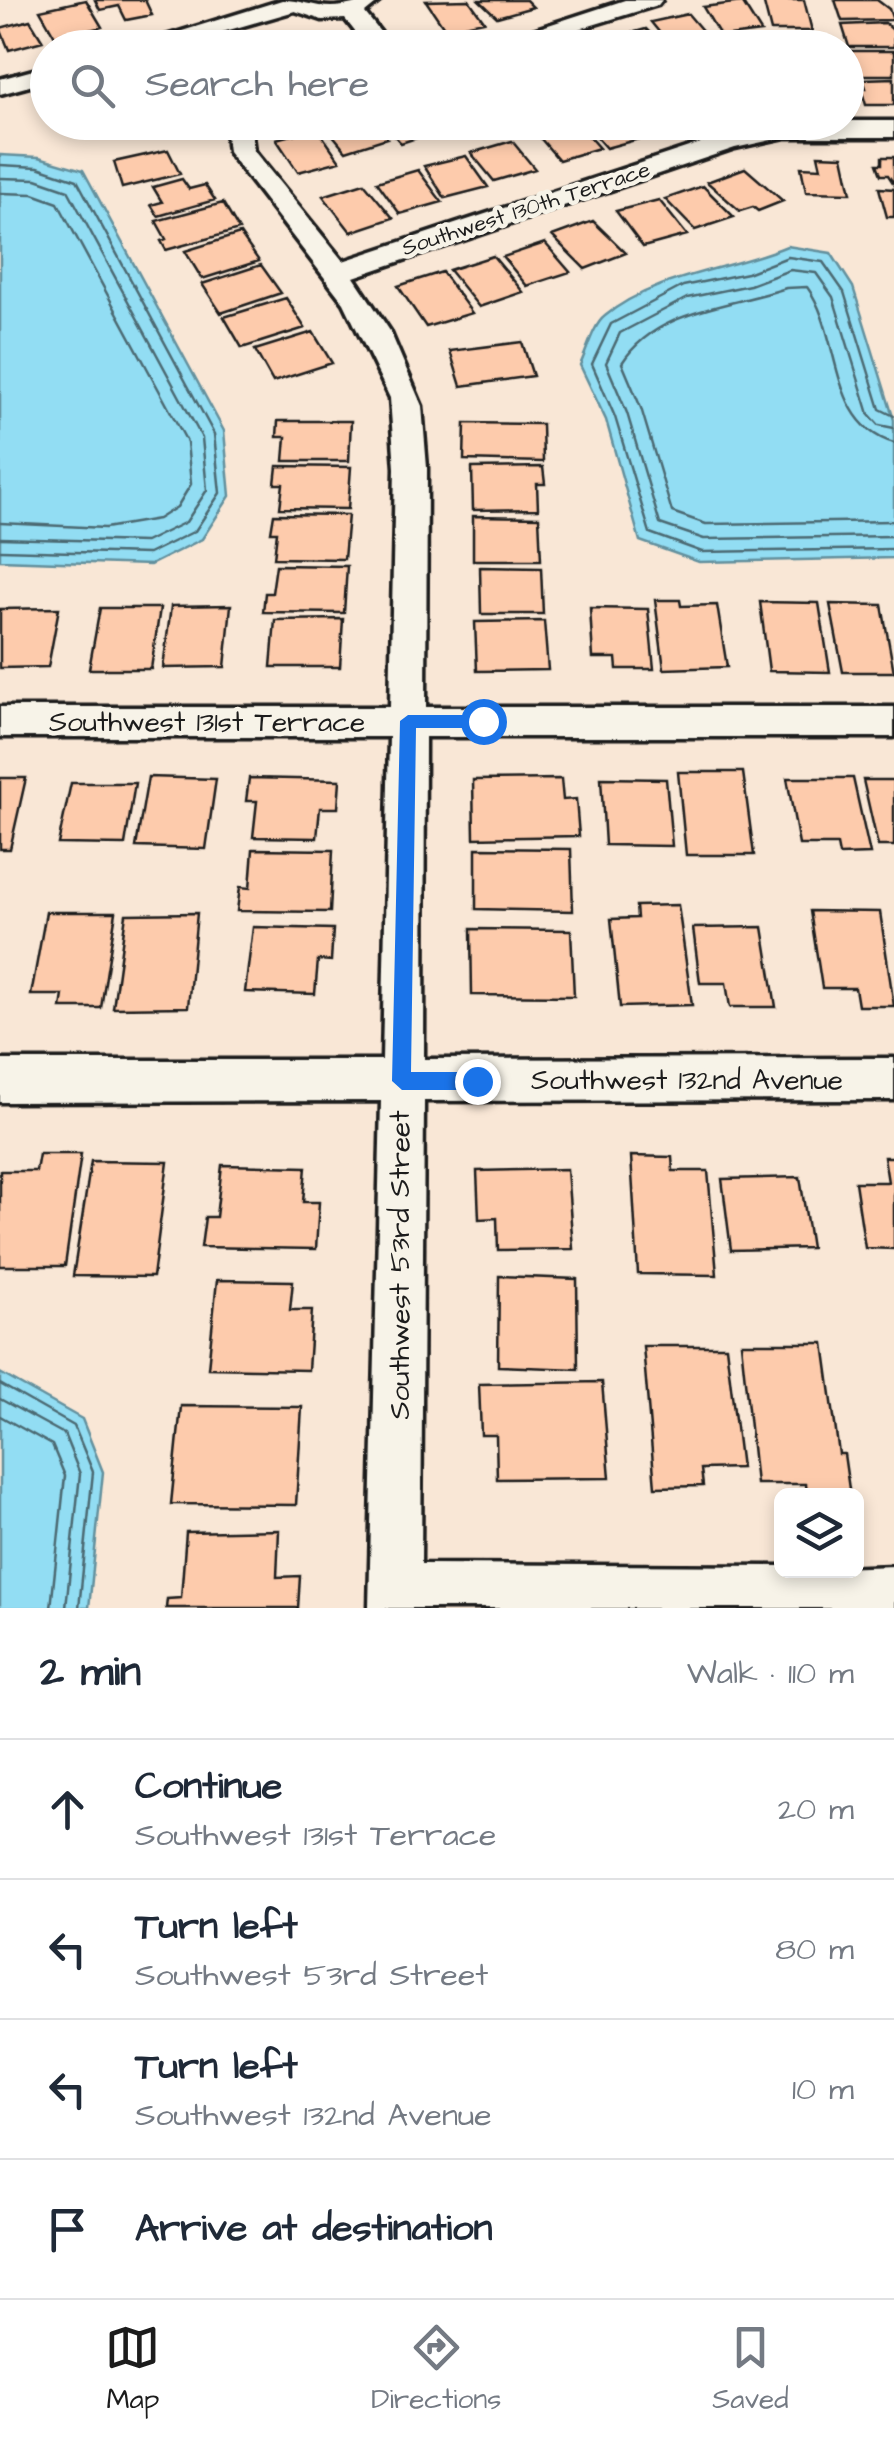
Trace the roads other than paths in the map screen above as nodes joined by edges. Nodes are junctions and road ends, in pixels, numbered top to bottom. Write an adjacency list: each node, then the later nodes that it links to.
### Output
1 (650, 0): 6 (street)
2 (297, 1): 3 (street); 4 (street)
3 (360, 6): 5 (street)
4 (200, 30)
5 (373, 30)
6 (550, 30)
7 (30, 79): 8 (street)
8 (0, 87)
9 (864, 129): 10 (street, Southwest 130th Terrace)
10 (894, 129)
11 (243, 140): 13 (street, Southwest 53rd Street)
12 (738, 140): 13 (street, Southwest 130th Terrace)
13 (336, 273): 14 (street, Southwest 53rd Street)
14 (408, 721): 15 (street, Southwest 131st Terrace); 16 (street, Southwest 131st Terrace); 19 (street, Southwest 53rd Street)
15 (0, 722)
16 (894, 722)
17 (894, 1080): 19 (street, Southwest 132nd Avenue)
18 (0, 1081): 19 (street, Southwest 132nd Avenue)
19 (402, 1081): 21 (street, Southwest 53rd Street)
20 (894, 1592): 21 (street)
21 (396, 1599)

